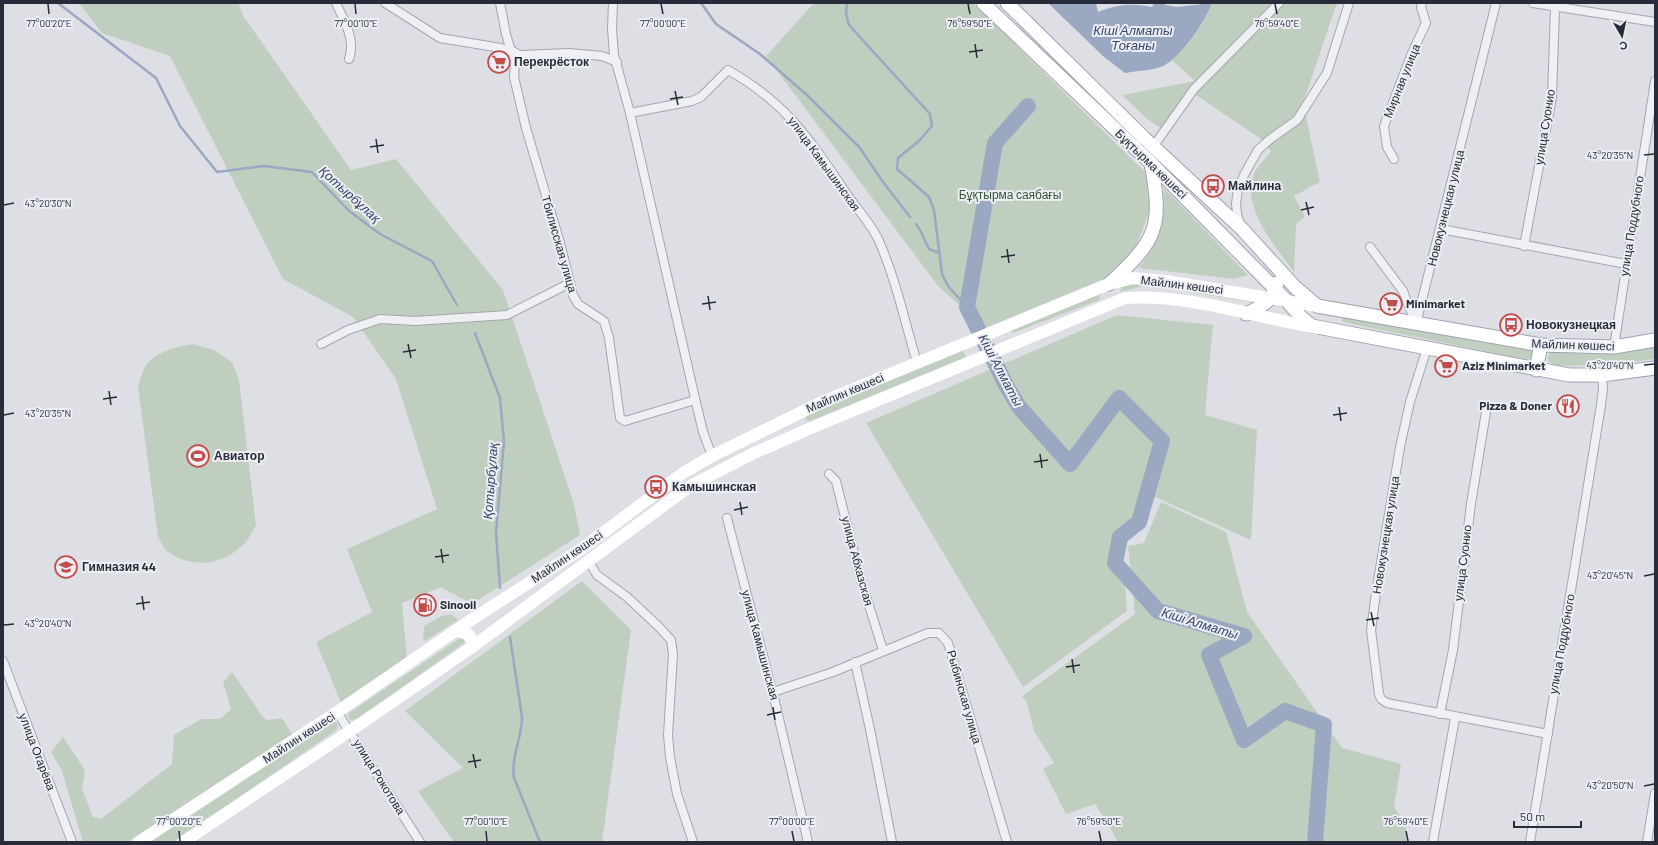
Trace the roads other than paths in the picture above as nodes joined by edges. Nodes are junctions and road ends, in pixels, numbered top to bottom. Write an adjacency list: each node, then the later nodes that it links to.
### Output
1 (336, 3): 17 (street)
2 (385, 3): 14 (street)
3 (401, 3): 14 (street)
4 (500, 3): 16 (street, Тбилисская улица)
5 (613, 3): 18 (street)
6 (983, 3): 23 (main road, Бұқтырма көшесі)
7 (1007, 3): 21 (main road, Бұқтырма көшесі)
8 (1279, 3): 21 (street)
9 (1349, 3): 24 (street)
10 (1422, 3): 22 (street, Мирная улица)
11 (1496, 3): 25 (street, Новокузнецкая улица)
12 (1533, 3): 13 (street)
13 (1555, 8): 15 (street); 26 (street, улица Суонио)
14 (399, 12): 16 (street)
15 (1655, 22)
16 (510, 50): 18 (street); 30 (street, Тбилисская улица)
17 (349, 59)
18 (617, 62): 20 (street)
19 (1655, 81): 28 (street, улица Поддубного)
20 (630, 113): 43 (street, улица Камышинская); 47 (street)
21 (1153, 147): 24 (main road, Бұқтырма көшесі)
22 (1394, 159)
23 (1151, 163): 31 (main road); 32 (main road, Бұқтырма көшесі)
24 (1242, 229): 29 (main road, Бұқтырма көшесі)
25 (1441, 229): 26 (street); 36 (street, Новокузнецкая улица)
26 (1524, 246): 28 (street)
27 (1370, 247): 36 (street)
28 (1626, 264): 41 (street, улица Поддубного)
29 (1278, 268): 32 (main road); 34 (main road, Бұқтырма көшесі)
30 (570, 284): 39 (street); 47 (street, Тбилисская улица)
31 (1109, 284): 32 (main road, Майлин көшесі); 43 (main road, Майлин көшесі)
32 (1273, 294): 33 (main road, Бұқтырма көшесі); 35 (main road)
33 (1286, 300): 34 (main road, Майлин көшесі); 37 (main road, Бұқтырма көшесі)
34 (1317, 306): 36 (main road, Майлин көшесі)
35 (1246, 314): 37 (main road, Майлин көшесі); 52 (main road, Майлин көшесі)
36 (1416, 324): 40 (main road, Майлин көшесі)
37 (1317, 328): 42 (main road, Майлин көшесі)
38 (1655, 340): 41 (main road, Майлин көшесі)
39 (321, 344)
40 (1541, 346): 41 (main road, Майлин көшесі); 45 (main road)
41 (1614, 347)
42 (1427, 348): 45 (main road, Майлин көшесі); 60 (street, Новокузнецкая улица)
43 (917, 363): 49 (main road, Майлин көшесі)
44 (1655, 368): 46 (main road, Майлин көшесі)
45 (1536, 370): 46 (main road, Майлин көшесі)
46 (1602, 375): 63 (street, улица Поддубного)
47 (695, 400): 49 (street)
48 (1486, 412): 60 (street, улица Суонио)
49 (712, 456): 53 (main road, Майлин көшесі)
50 (829, 474): 55 (street, улица Абхазская)
51 (727, 518): 58 (street, улица Камышинская)
52 (589, 562): 54 (main road, Майлин көшесі); 69 (street)
53 (455, 631): 54 (main road); 59 (main road, Майлин көшесі)
54 (472, 647): 62 (main road, Майлин көшесі)
55 (883, 650): 57 (street, Рыбинская улица); 72 (street, Рыбинская улица)
56 (3, 661): 65 (street, улица Огарёва)
57 (855, 662): 58 (street, Рыбинская улица); 71 (street)
58 (773, 692): 70 (street, улица Камышинская)
59 (337, 712): 62 (street, улица Рокотова); 66 (main road, Майлин көшесі)
60 (1440, 714): 61 (street, Новокузнецкая улица)
61 (1455, 718): 63 (street, Новокузнецкая улица); 73 (street)
62 (350, 731): 67 (main road, Майлин көшесі); 68 (street, улица Рокотова)
63 (1548, 734): 74 (street, улица Поддубного)
64 (1655, 793): 75 (street)
65 (72, 842)
66 (139, 842)
67 (183, 842)
68 (420, 842)
69 (694, 842)
70 (808, 842)
71 (892, 842)
72 (1007, 842)
73 (1433, 842)
74 (1530, 842)
75 (1647, 842)

